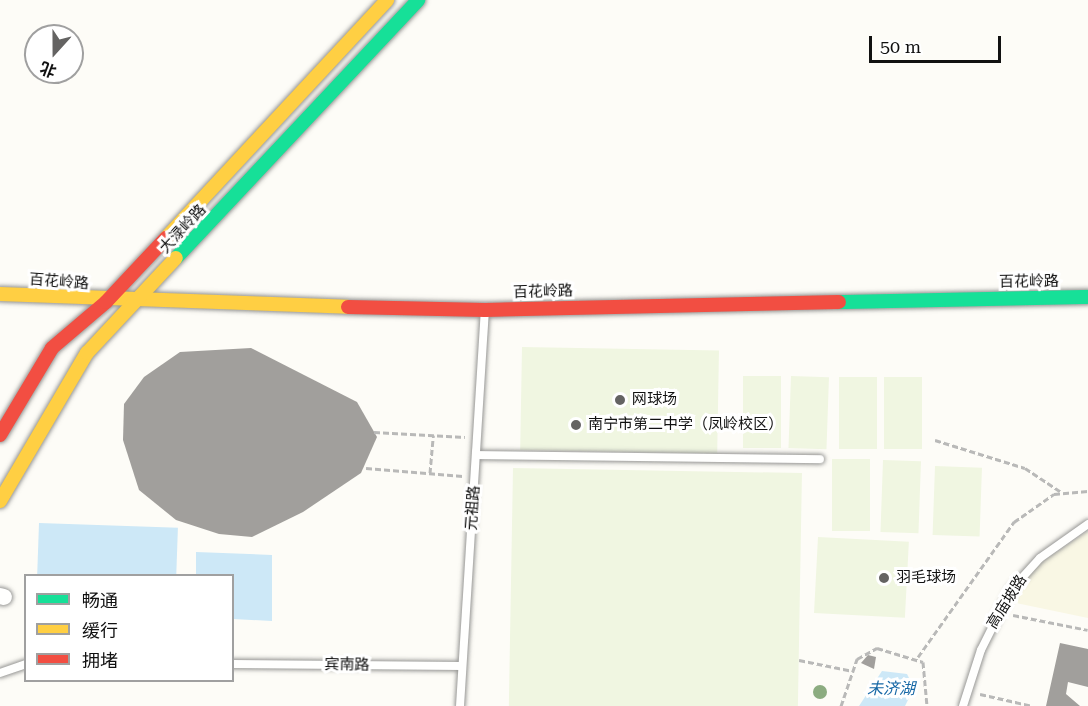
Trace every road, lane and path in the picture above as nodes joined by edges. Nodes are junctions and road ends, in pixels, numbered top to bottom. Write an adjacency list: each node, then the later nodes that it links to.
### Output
1 (387, 0): 5 (street, 大渌岭路)
2 (418, 0): 6 (street, 大渌岭路)
3 (0, 294): 5 (street, 百花岭路)
4 (1088, 297): 7 (street, 百花岭路)
5 (106, 302): 6 (street, 百花岭路); 9 (street, 大渌岭路)
6 (138, 303): 7 (street, 百花岭路); 20 (street, 大渌岭路)
7 (484, 310): 11 (lane, 元祖路)
8 (374, 432): 10 (path)
9 (0, 435)
10 (433, 435): 11 (path); 16 (path)
11 (477, 437): 13 (lane, 元祖路)
12 (935, 440): 19 (path)
13 (476, 455): 14 (lane); 17 (lane, 元祖路)
14 (820, 459)
15 (366, 468): 16 (path)
16 (430, 473): 17 (path)
17 (475, 477): 28 (lane, 元祖路)
18 (1088, 491): 19 (path)
19 (1061, 492): 24 (path)
20 (0, 501)
21 (1088, 524): 22 (lane, 高庙坡路)
22 (999, 612): 23 (path); 31 (lane, 高庙坡路)
23 (1088, 630)
24 (918, 657): 29 (path); 34 (path)
25 (799, 660): 29 (path)
26 (234, 664): 28 (lane, 宾南路)
27 (24, 665): 30 (lane)
28 (462, 666): 32 (lane, 元祖路)
29 (853, 671): 33 (path)
30 (0, 673)
31 (967, 690): 35 (lane, 高庙坡路); 36 (path)
32 (460, 706)
33 (841, 706)
34 (927, 706)
35 (963, 706)
36 (1033, 706)

